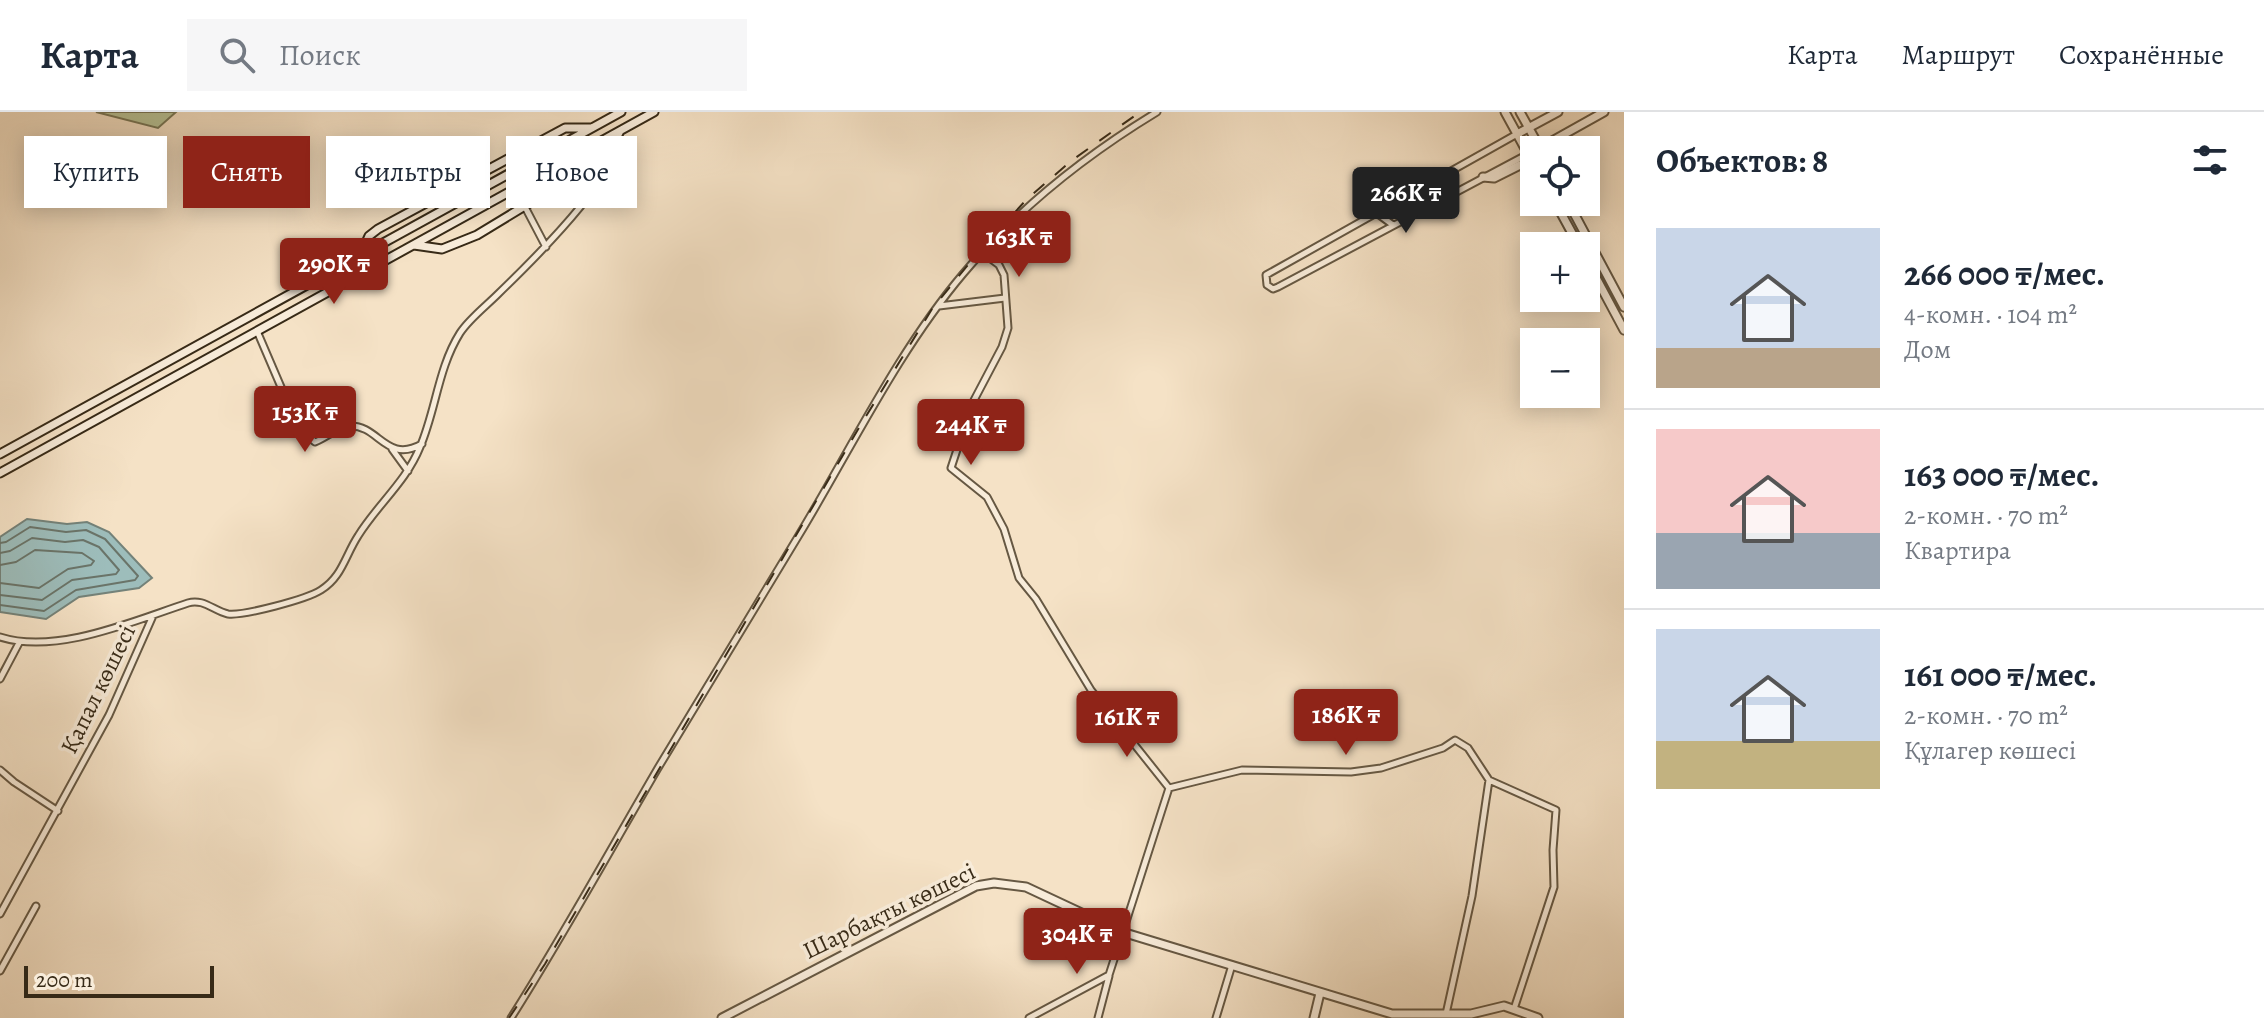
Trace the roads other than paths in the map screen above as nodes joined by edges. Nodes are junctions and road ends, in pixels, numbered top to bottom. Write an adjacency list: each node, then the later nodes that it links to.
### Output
1 (621, 112): 8 (main road)
2 (654, 112): 10 (main road)
3 (1157, 112): 27 (street)
4 (1505, 112): 11 (main road)
5 (1520, 112): 9 (main road)
6 (1558, 112): 9 (main road)
7 (1604, 112): 14 (main road)
8 (591, 128): 28 (main road); 28 (main road)
9 (1529, 128): 11 (main road); 13 (main road)
10 (620, 131): 12 (main road); 25 (main road)
11 (1517, 134): 15 (main road); 22 (street)
12 (617, 136)
13 (1531, 136)
14 (1562, 136)
15 (1520, 137)
16 (1520, 159): 18 (street)
17 (1520, 165): 18 (main road)
18 (1483, 177): 24 (street)
19 (523, 208): 25 (main road)
20 (526, 208): 26 (street)
21 (579, 208): 26 (street)
22 (1378, 214): 24 (street); 24 (street)
23 (1576, 216): 32 (main road)
24 (1394, 225)
25 (414, 245): 34 (main road)
26 (546, 247): 35 (street)
27 (983, 253): 30 (street); 31 (street)
28 (361, 254): 37 (main road)
29 (1600, 285): 33 (main road)
30 (1005, 298): 31 (street); 46 (street)
31 (938, 306): 59 (street)
32 (1624, 307)
33 (1624, 330)
34 (257, 331): 36 (street); 39 (main road)
35 (422, 444): 36 (street); 38 (street)
36 (392, 448): 38 (street)
37 (0, 454)
38 (408, 471): 40 (street)
39 (0, 473)
40 (153, 617): 42 (street, Қапал көшесі); 47 (street, Қапал көшесі)
41 (0, 637): 42 (street, Қапал көшесі)
42 (19, 643): 43 (street)
43 (0, 679)
44 (0, 770): 47 (street)
45 (1489, 780): 46 (street); 56 (street); 57 (street)
46 (1169, 788): 50 (street)
47 (58, 811): 49 (street, Қапал көшесі)
48 (36, 906): 51 (street)
49 (0, 914)
50 (1122, 932): 52 (main road, Шарбақты көшесі); 54 (street); 60 (main road, Шарбақты көшесі)
51 (3, 958): 53 (street)
52 (1233, 964): 55 (main road, Шарбақты көшесі); 63 (street)
53 (0, 971)
54 (1109, 975): 61 (street); 62 (street)
55 (1320, 993): 58 (main road, Шарбақты көшесі); 64 (main road)
56 (1514, 1010): 57 (main road, Шарбақты көшесі); 65 (main road, Шарбақты көшесі)
57 (1446, 1014): 58 (main road, Шарбақты көшесі)
58 (1416, 1016)
59 (511, 1018)
60 (722, 1018)
61 (1029, 1018)
62 (1098, 1018)
63 (1216, 1018)
64 (1314, 1018)
65 (1538, 1018)

